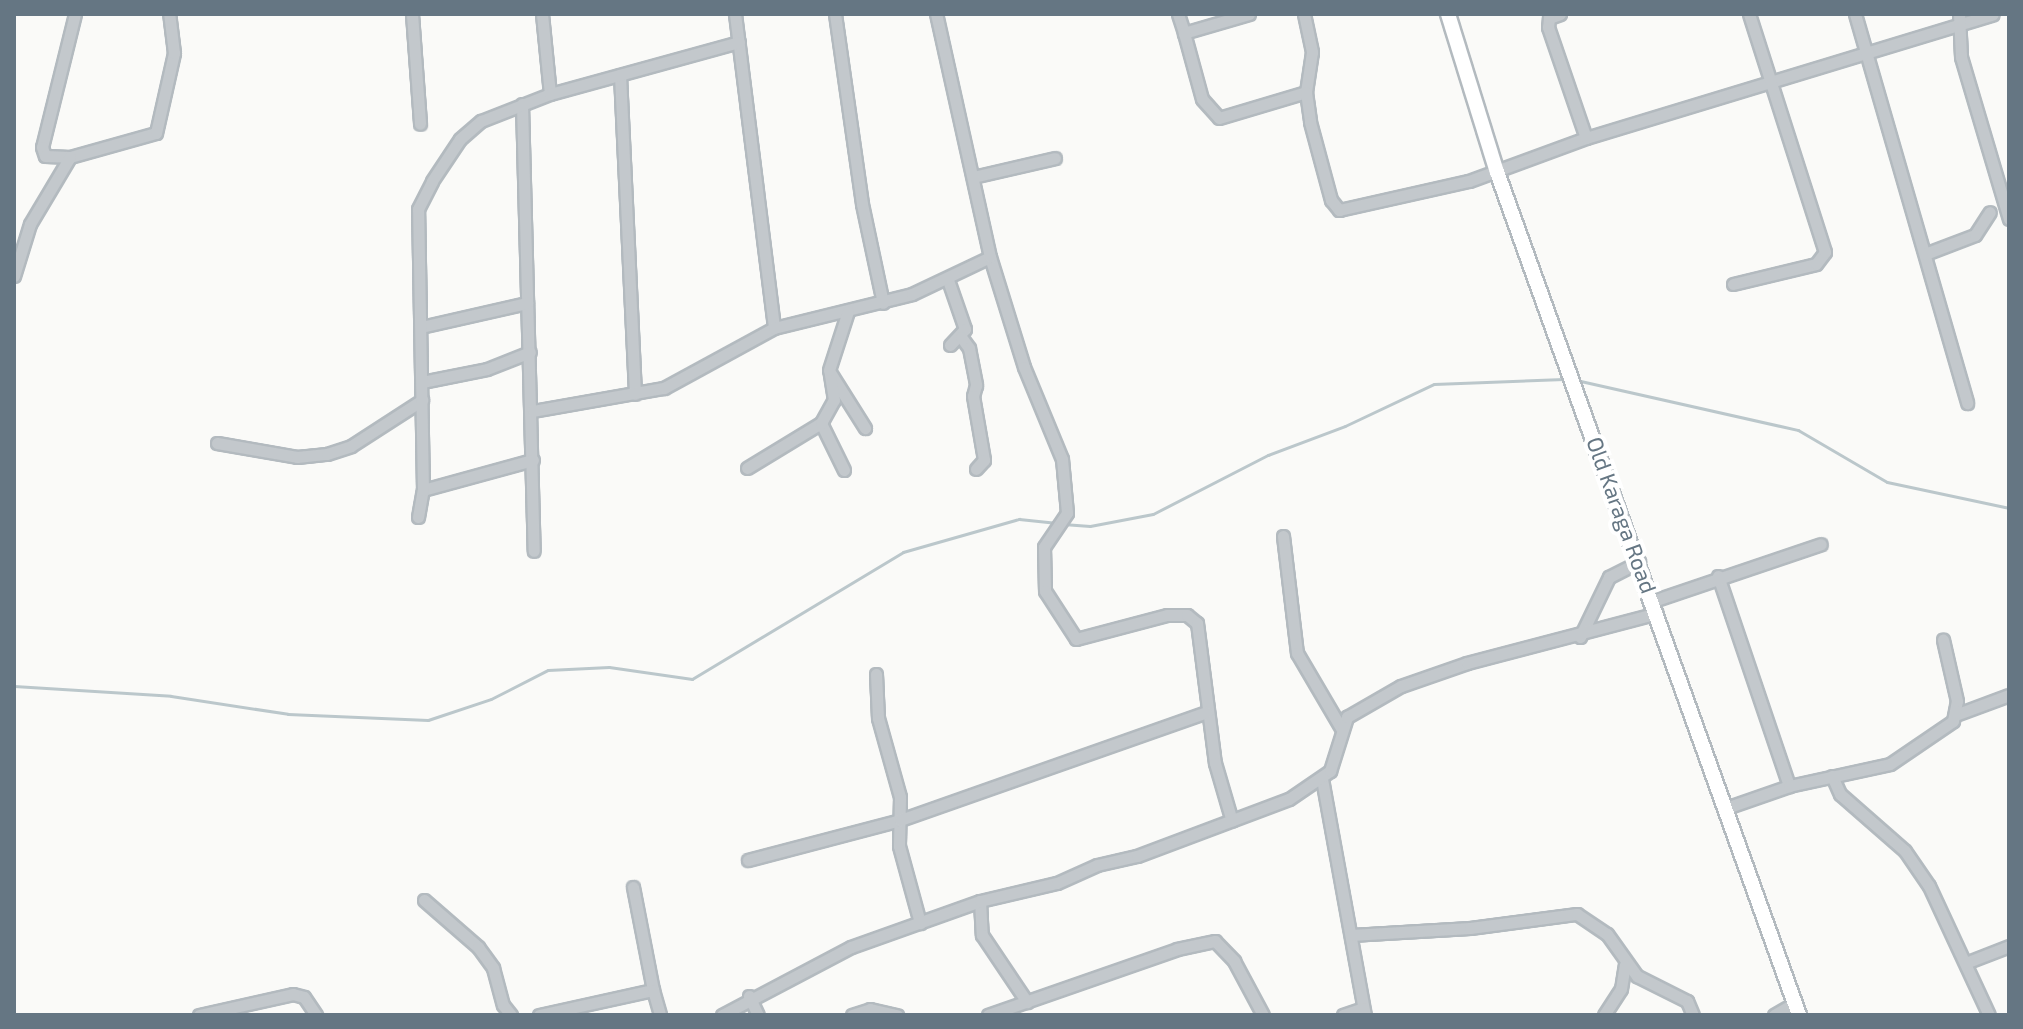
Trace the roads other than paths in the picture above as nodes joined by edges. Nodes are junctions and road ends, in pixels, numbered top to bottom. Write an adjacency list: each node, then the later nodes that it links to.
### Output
1 (75, 14): 27 (street)
2 (169, 14): 27 (street)
3 (412, 14): 25 (street)
4 (542, 14): 23 (street)
5 (735, 14): 18 (street)
6 (835, 14): 39 (street)
7 (936, 14): 30 (street)
8 (1178, 14): 17 (street)
9 (1249, 14): 17 (street)
10 (1304, 14): 22 (street)
11 (1448, 14): 29 (street, Old Karaga Road)
12 (1560, 14): 26 (street)
13 (1749, 14): 21 (street)
14 (1855, 14): 19 (street)
15 (1993, 14): 16 (street)
16 (1960, 19): 19 (street); 32 (street)
17 (1184, 33): 22 (street)
18 (739, 42): 20 (street); 42 (street)
19 (1869, 54): 21 (street); 33 (street)
20 (620, 75): 23 (street); 48 (street)
21 (1770, 80): 26 (street); 37 (street)
22 (1306, 92): 29 (street)
23 (550, 94): 24 (street)
24 (522, 104): 38 (street); 41 (street)
25 (420, 124)
26 (1586, 138): 29 (street)
27 (70, 157): 35 (street)
28 (1055, 158): 30 (street)
29 (1497, 172): 64 (street, Old Karaga Road)
30 (973, 177): 34 (street)
31 (1990, 212): 33 (street)
32 (2009, 219)
33 (1925, 254): 50 (street)
34 (990, 257): 36 (street); 71 (street)
35 (14, 276)
36 (948, 280): 39 (street); 43 (street)
37 (1733, 284)
38 (527, 303): 41 (street); 45 (street)
39 (883, 303): 40 (street)
40 (848, 311): 42 (street); 46 (street)
41 (421, 327): 47 (street)
42 (774, 328): 48 (street)
43 (961, 337): 44 (street); 57 (street)
44 (950, 345)
45 (530, 352): 47 (street); 51 (street)
46 (829, 370): 52 (street); 53 (street)
47 (422, 382): 49 (street)
48 (635, 394): 51 (street)
49 (422, 400): 54 (street); 59 (street)
50 (1967, 403)
51 (533, 411): 55 (street)
52 (821, 423): 56 (street); 58 (street)
53 (865, 428)
54 (217, 443)
55 (533, 460): 59 (street); 63 (street)
56 (747, 468)
57 (976, 469)
58 (844, 470)
59 (423, 490): 60 (street)
60 (418, 517)
61 (1283, 536): 73 (street)
62 (1821, 544): 65 (street)
63 (534, 551)
64 (1639, 562): 66 (street, Old Karaga Road); 67 (street)
65 (1718, 576): 66 (street); 76 (street)
66 (1655, 607): 67 (street); 77 (street, Old Karaga Road)
67 (1580, 637): 73 (street)
68 (1943, 640): 72 (street)
69 (876, 674): 78 (street)
70 (2009, 695): 72 (street)
71 (1207, 712): 78 (street); 79 (street)
72 (1958, 714): 74 (street)
73 (1341, 728): 75 (street)
74 (1832, 776): 76 (street); 87 (street)
75 (1322, 779): 79 (street); 85 (street)
76 (1789, 786): 77 (street)
77 (1726, 808): 92 (street, Old Karaga Road)
78 (900, 820): 80 (street); 84 (street)
79 (1232, 821): 83 (street)
80 (748, 860)
81 (633, 887): 89 (street)
82 (424, 900): 96 (street)
83 (980, 901): 84 (street); 91 (street)
84 (920, 923): 90 (street)
85 (1351, 935): 88 (street); 93 (street)
86 (2009, 946): 87 (street)
87 (1968, 962): 109 (street)
88 (1625, 965): 106 (street); 107 (street)
89 (653, 990): 97 (street); 98 (street)
90 (749, 996): 99 (street); 100 (street)
91 (1027, 1002): 103 (street); 104 (street)
92 (1797, 1009): 108 (street)
93 (1364, 1011): 105 (street)
94 (199, 1015): 95 (street)
95 (316, 1015)
96 (511, 1015)
97 (539, 1015)
98 (660, 1015)
99 (722, 1015)
100 (758, 1015)
101 (852, 1015): 102 (street)
102 (897, 1015)
103 (988, 1015)
104 (1263, 1015)
105 (1343, 1015)
106 (1604, 1015)
107 (1693, 1015)
108 (1774, 1015)
109 (1989, 1015)

